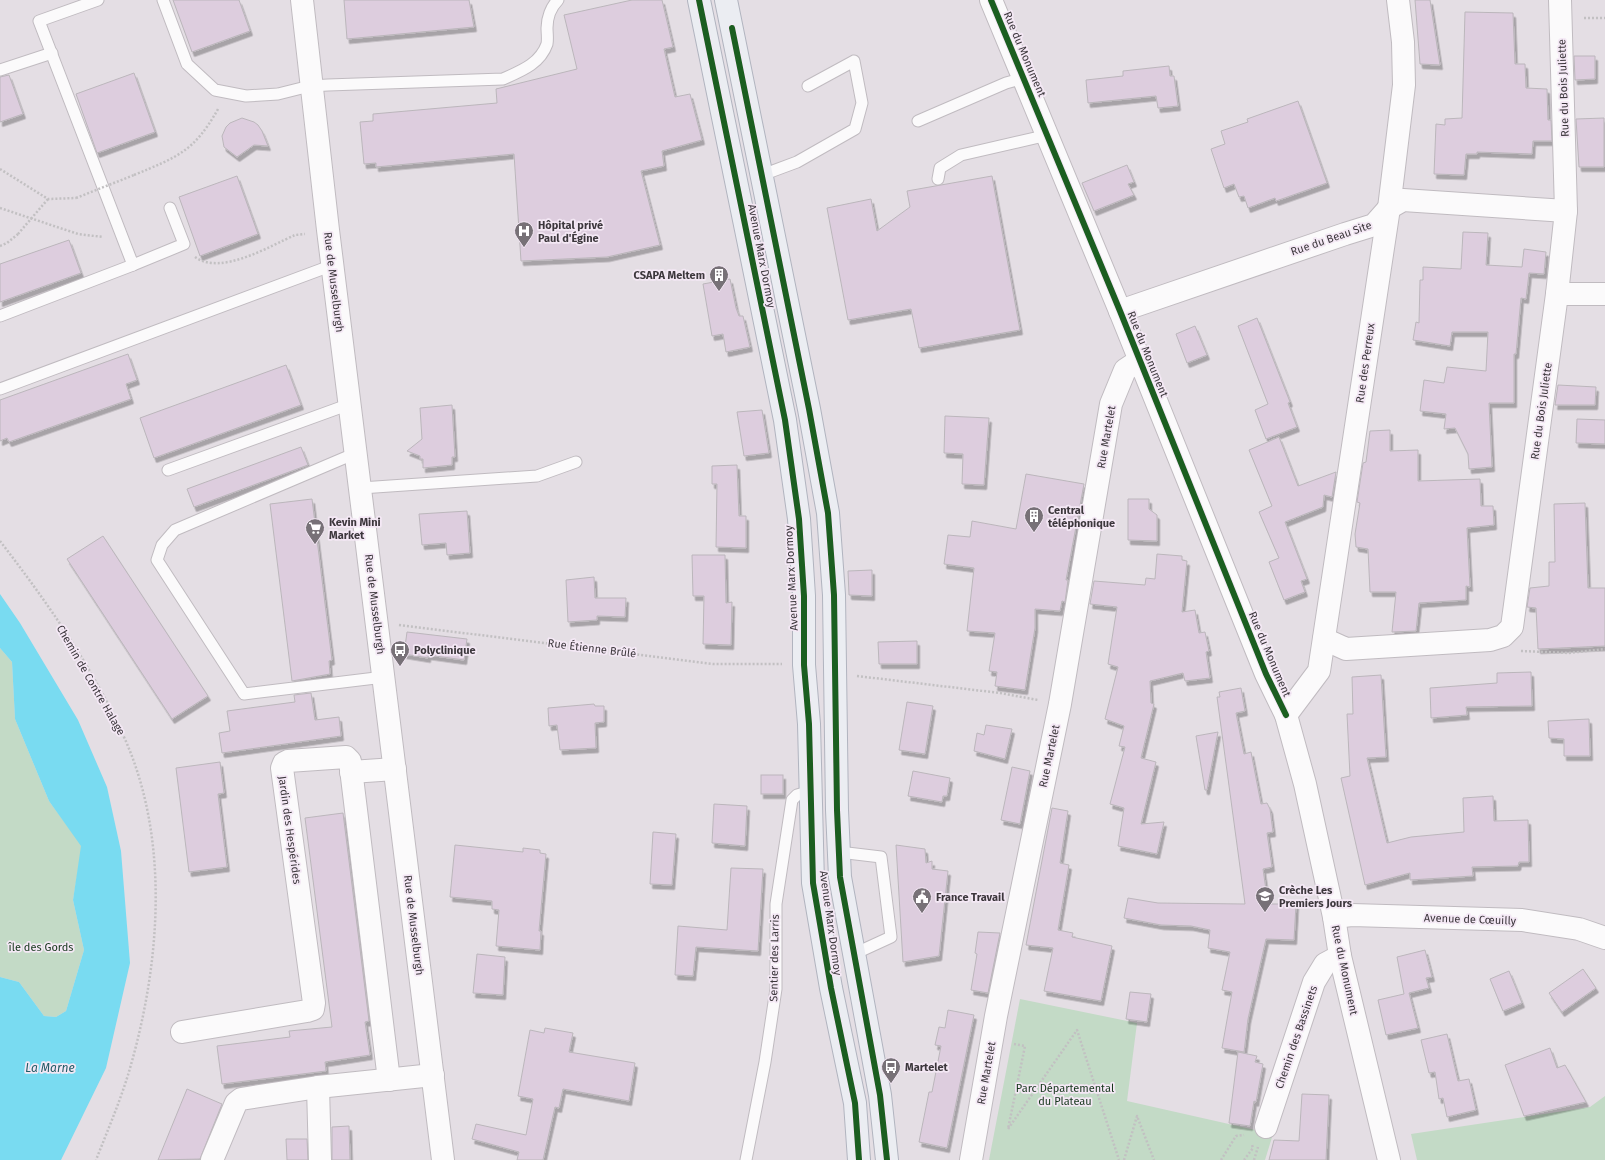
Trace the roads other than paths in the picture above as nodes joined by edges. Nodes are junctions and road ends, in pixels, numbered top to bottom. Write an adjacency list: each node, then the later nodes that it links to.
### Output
1 (98, 0): 10 (lane)
2 (163, 0): 13 (lane)
3 (302, 0): 13 (street, Rue de Musselburgh)
4 (558, 0): 13 (lane)
5 (699, 0): 40 (main road, Avenue Marx Dormoy)
6 (726, 0): 17 (main road, Avenue Marx Dormoy)
7 (991, 0): 12 (street, Rue du Monument)
8 (1398, 0): 20 (street, Rue des Perreux)
9 (1560, 0): 21 (street, Rue du Bois Juliette)
10 (52, 53): 11 (lane); 22 (lane)
11 (0, 70)
12 (1024, 78): 15 (lane); 16 (street, Rue du Monument)
13 (310, 86): 23 (street, Rue de Musselburgh)
14 (808, 86): 17 (lane)
15 (918, 121)
16 (1048, 135): 18 (lane); 26 (street, Rue du Monument)
17 (762, 175): 41 (main road, Avenue Marx Dormoy)
18 (938, 179)
19 (170, 208): 22 (lane)
20 (1389, 208): 21 (street, Rue du Beau Site); 26 (street, Rue du Beau Site); 35 (street, Rue des Perreux)
21 (1566, 211): 24 (street, Rue du Bois Juliette)
22 (132, 265): 27 (lane)
23 (333, 265): 29 (lane); 30 (street, Rue de Musselburgh)
24 (1557, 294): 25 (street); 35 (street, Rue du Bois Juliette)
25 (1605, 294)
26 (1120, 311): 28 (street, Rue du Monument)
27 (0, 316)
28 (1140, 360): 37 (street, Rue du Monument); 57 (street, Rue Martelet)
29 (0, 390)
30 (350, 404): 31 (street, Rue de Musselburgh); 33 (lane)
31 (356, 453): 34 (street, Rue de Musselburgh); 36 (lane)
32 (576, 462): 34 (lane)
33 (168, 470)
34 (360, 488): 36 (street, Rue de Musselburgh)
35 (1324, 639): 37 (street, Rue des Perreux)
36 (384, 678): 38 (street, Rue de Musselburgh)
37 (1286, 715): 42 (street, Rue du Monument)
38 (395, 770): 39 (street); 47 (street, Rue de Musselburgh)
39 (351, 772): 46 (street, Jardin des Hespérides); 48 (street, Jardin des Hespérides)
40 (811, 791): 54 (lane, Sentier des Larris); 55 (main road, Avenue Marx Dormoy)
41 (839, 852): 44 (main road, Avenue Marx Dormoy); 44 (lane)
42 (1334, 917): 43 (street, Avenue de Cœuilly); 45 (street, Rue du Monument)
43 (1605, 938)
44 (854, 954): 56 (main road, Avenue Marx Dormoy)
45 (1340, 956): 50 (street, Chemin des Bassinets); 58 (street, Rue du Monument)
46 (182, 1032)
47 (433, 1075): 48 (street); 53 (street, Rue de Musselburgh)
48 (389, 1080): 49 (street)
49 (318, 1088): 51 (street); 52 (street)
50 (1255, 1134)
51 (212, 1160)
52 (320, 1160)
53 (443, 1160)
54 (746, 1160)
55 (859, 1160)
56 (887, 1160)
57 (971, 1160)
58 (1389, 1160)

